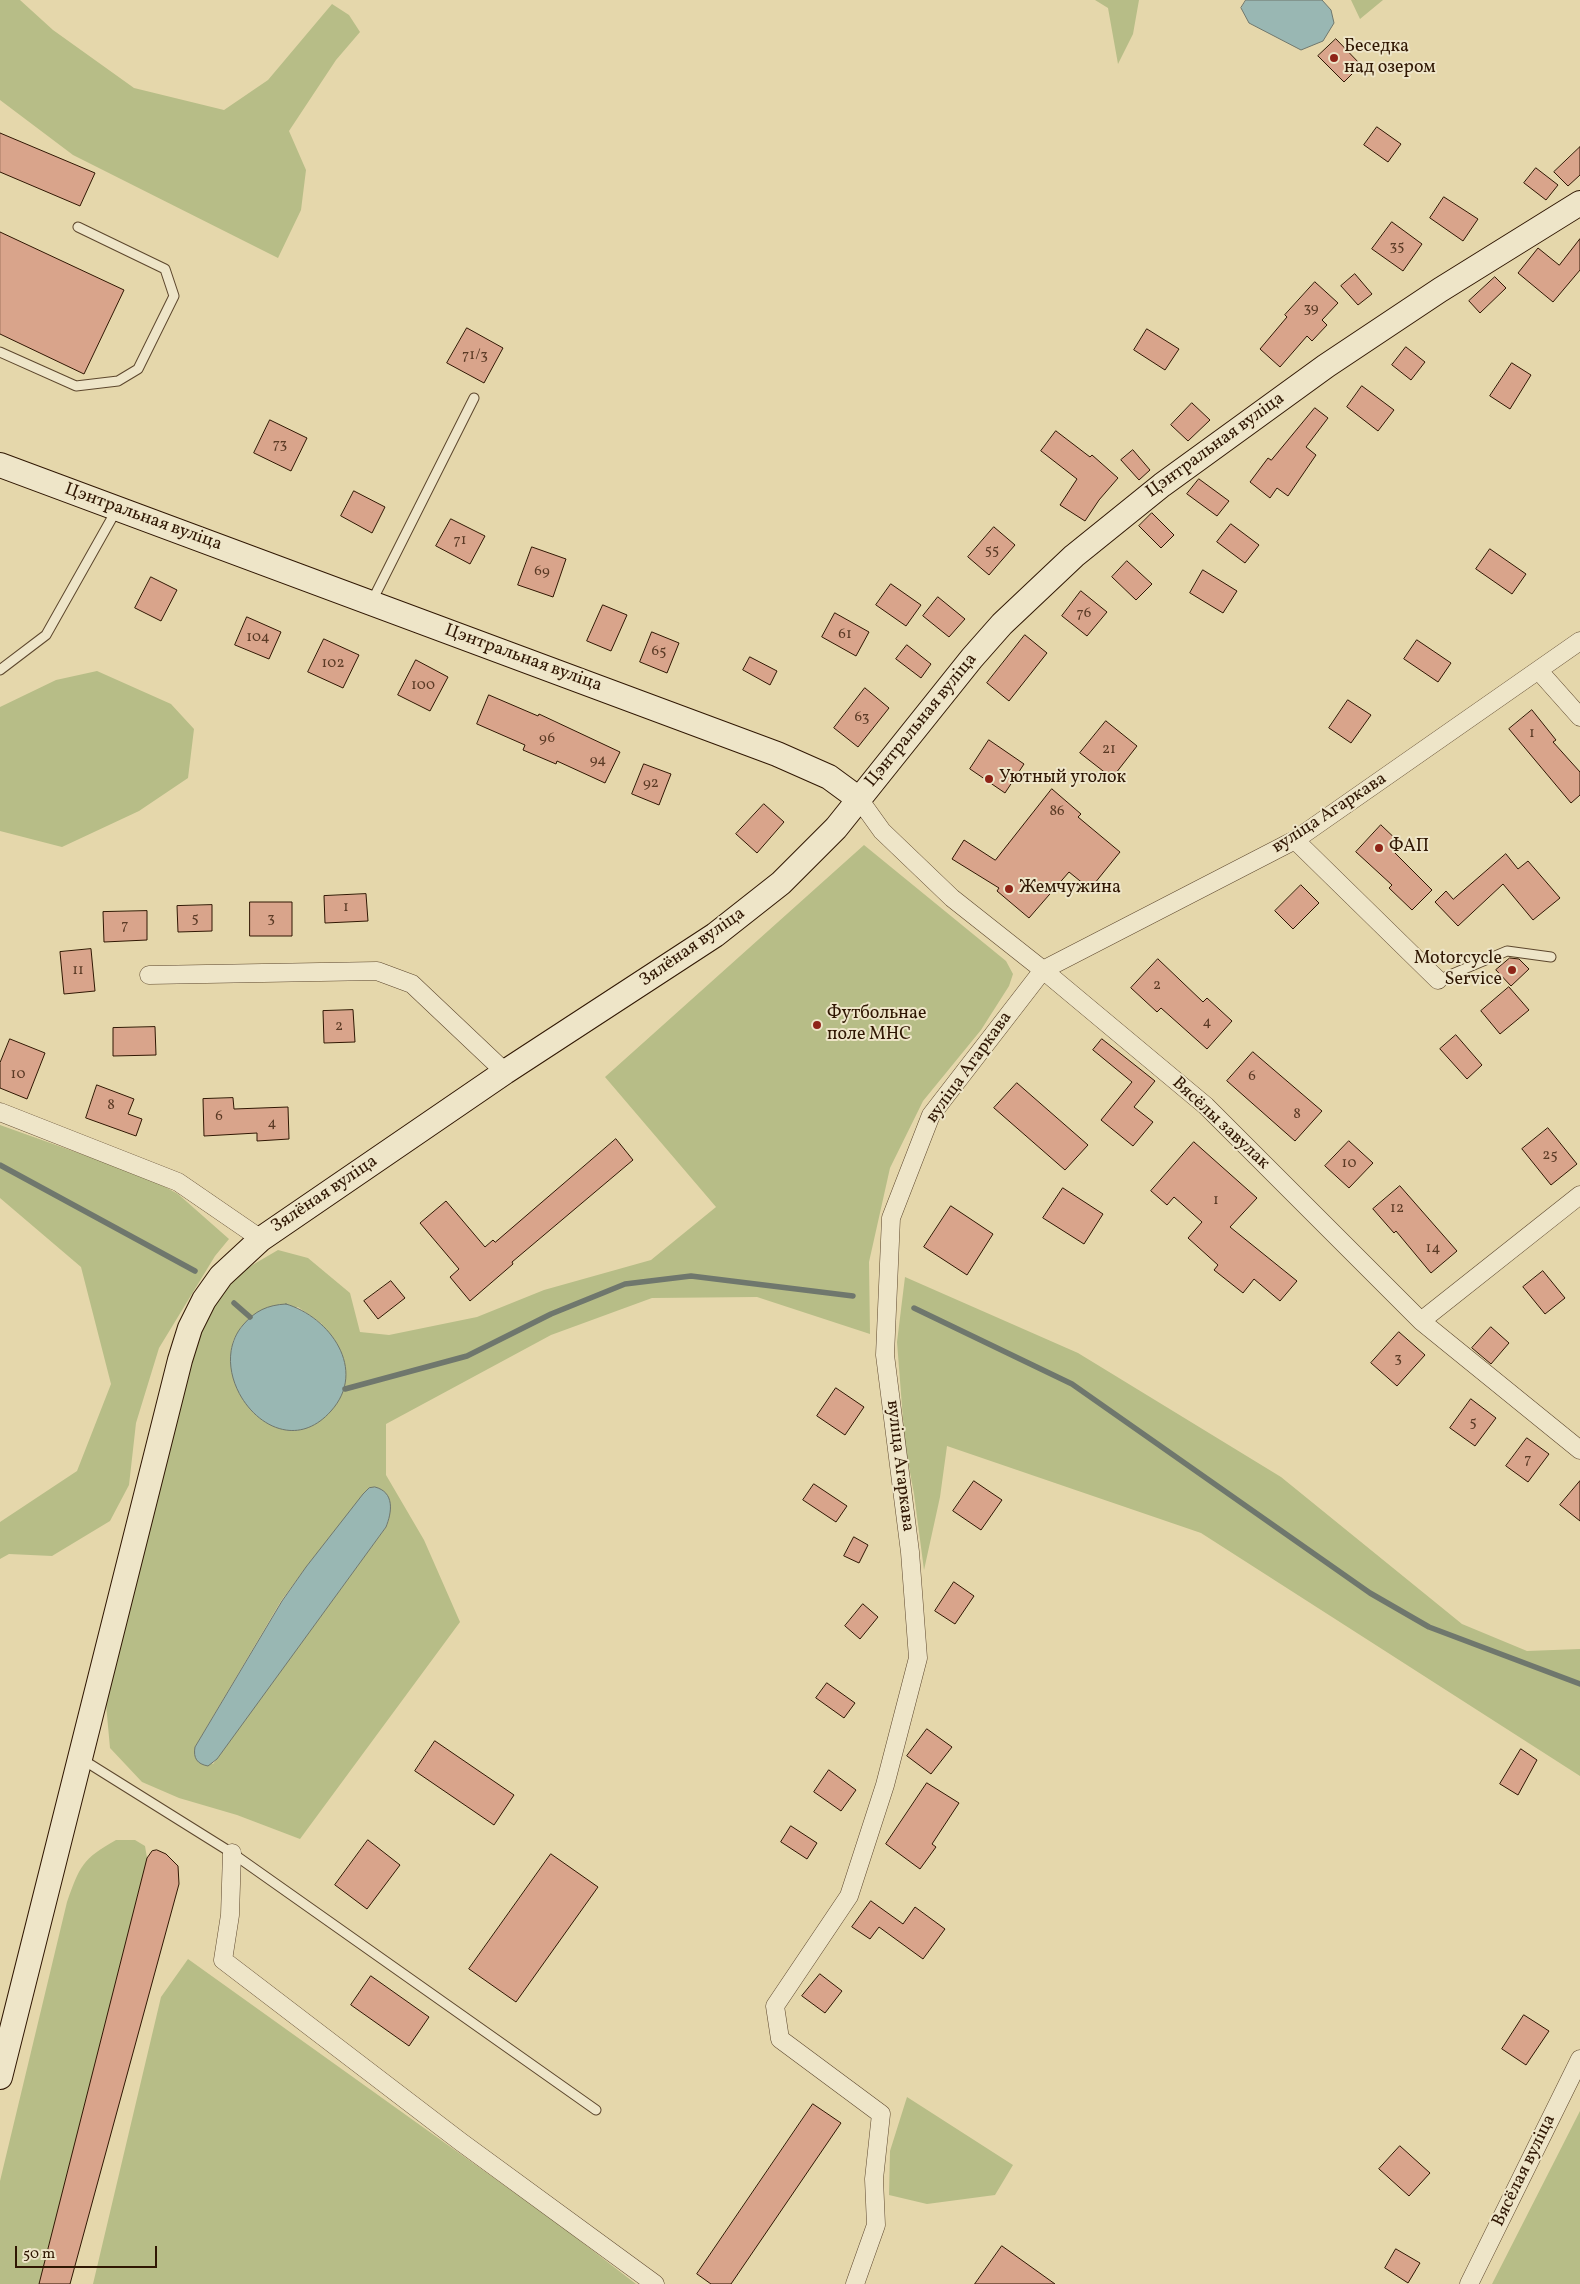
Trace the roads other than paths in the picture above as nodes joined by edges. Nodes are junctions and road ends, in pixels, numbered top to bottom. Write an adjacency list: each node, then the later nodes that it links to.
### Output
1 (1580, 203): 12 (street, Цэнтральная вуліца)
2 (78, 227): 3 (lane)
3 (0, 352)
4 (474, 398): 7 (lane)
5 (0, 465): 6 (street, Цэнтральная вуліца)
6 (117, 509): 7 (street, Цэнтральная вуліца); 9 (lane)
7 (371, 603): 12 (street, Цэнтральная вуліца)
8 (1580, 641): 10 (street, вуліца Агаркава)
9 (0, 670)
10 (1539, 671): 11 (street); 13 (street, вуліца Агаркава)
11 (1580, 717)
12 (859, 799): 15 (street, Вясёлы завулак); 18 (street, Зялёная вуліца)
13 (1295, 840): 15 (street, вуліца Агаркава); 17 (street)
14 (1551, 957): 17 (lane)
15 (1043, 970): 22 (street, Вясёлы завулак); 30 (street, вуліца Агаркава)
16 (148, 975): 18 (street)
17 (1438, 980)
18 (505, 1072): 21 (street, Зялёная вуліца)
19 (0, 1112): 21 (street, Зялёная вуліца)
20 (1580, 1195): 22 (street)
21 (261, 1239): 24 (street)
22 (1421, 1322): 23 (street, Вясёлы завулак)
23 (1580, 1450)
24 (80, 1758): 25 (lane); 27 (street)
25 (232, 1852): 28 (lane); 29 (street)
26 (1580, 2059): 31 (street, Вясёлая вуліца)
27 (0, 2077)
28 (596, 2110)
29 (655, 2284)
30 (855, 2284)
31 (1469, 2284)

